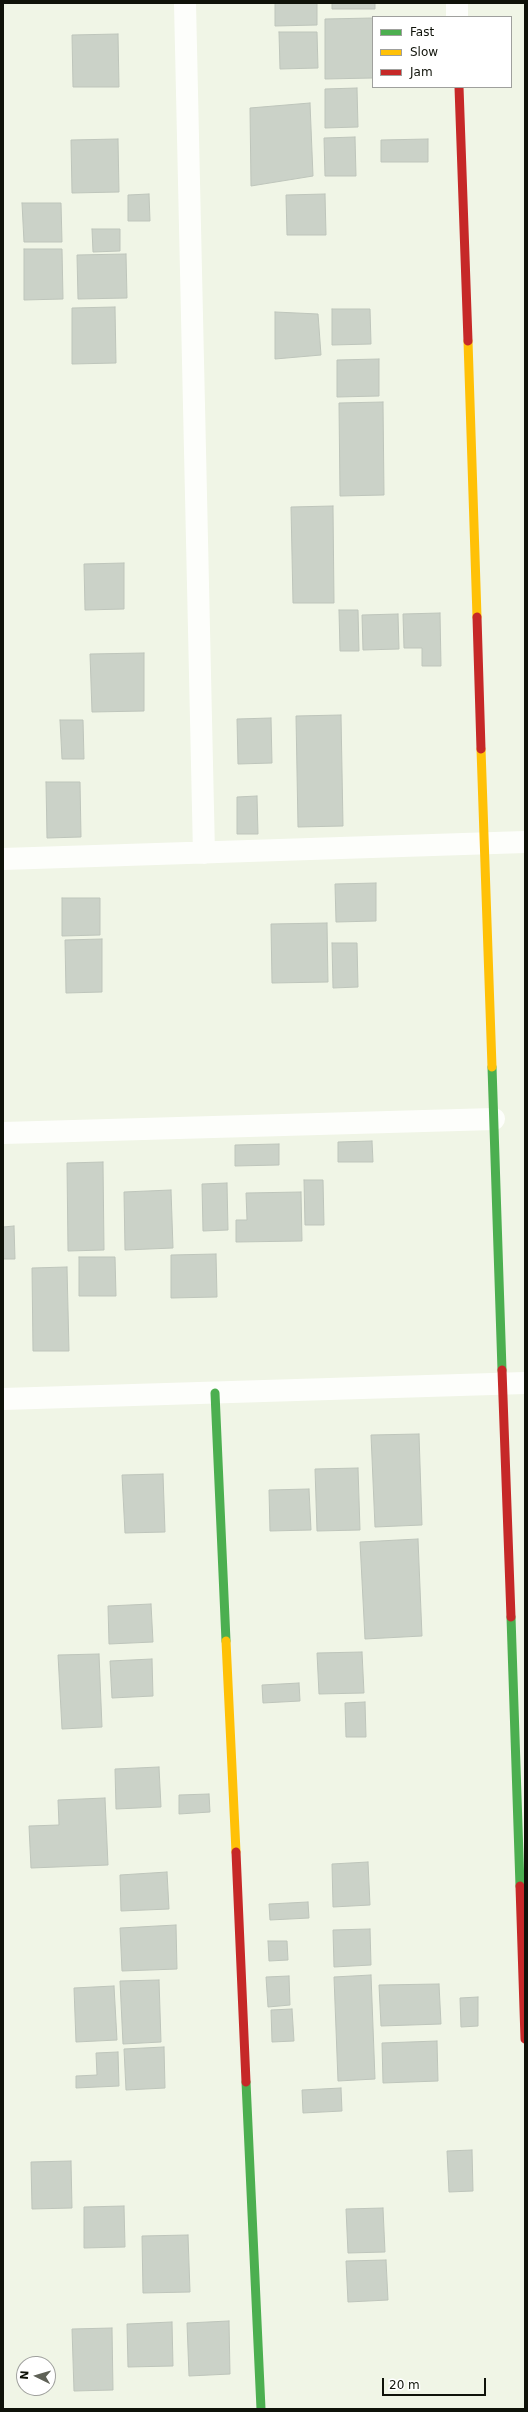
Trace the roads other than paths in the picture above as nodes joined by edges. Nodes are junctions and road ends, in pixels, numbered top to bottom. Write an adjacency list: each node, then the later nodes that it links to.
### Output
1 (185, 3): 7 (street)
2 (457, 3): 3 (street)
3 (457, 16)
4 (459, 88): 6 (street)
5 (525, 842): 6 (street)
6 (484, 843): 7 (street); 9 (street)
7 (204, 853): 8 (street)
8 (3, 859)
9 (494, 1119): 10 (street); 11 (street)
10 (3, 1133)
11 (515, 1383): 12 (street); 14 (street)
12 (215, 1393): 13 (street); 15 (street)
13 (3, 1399)
14 (525, 2039)
15 (261, 2409)

